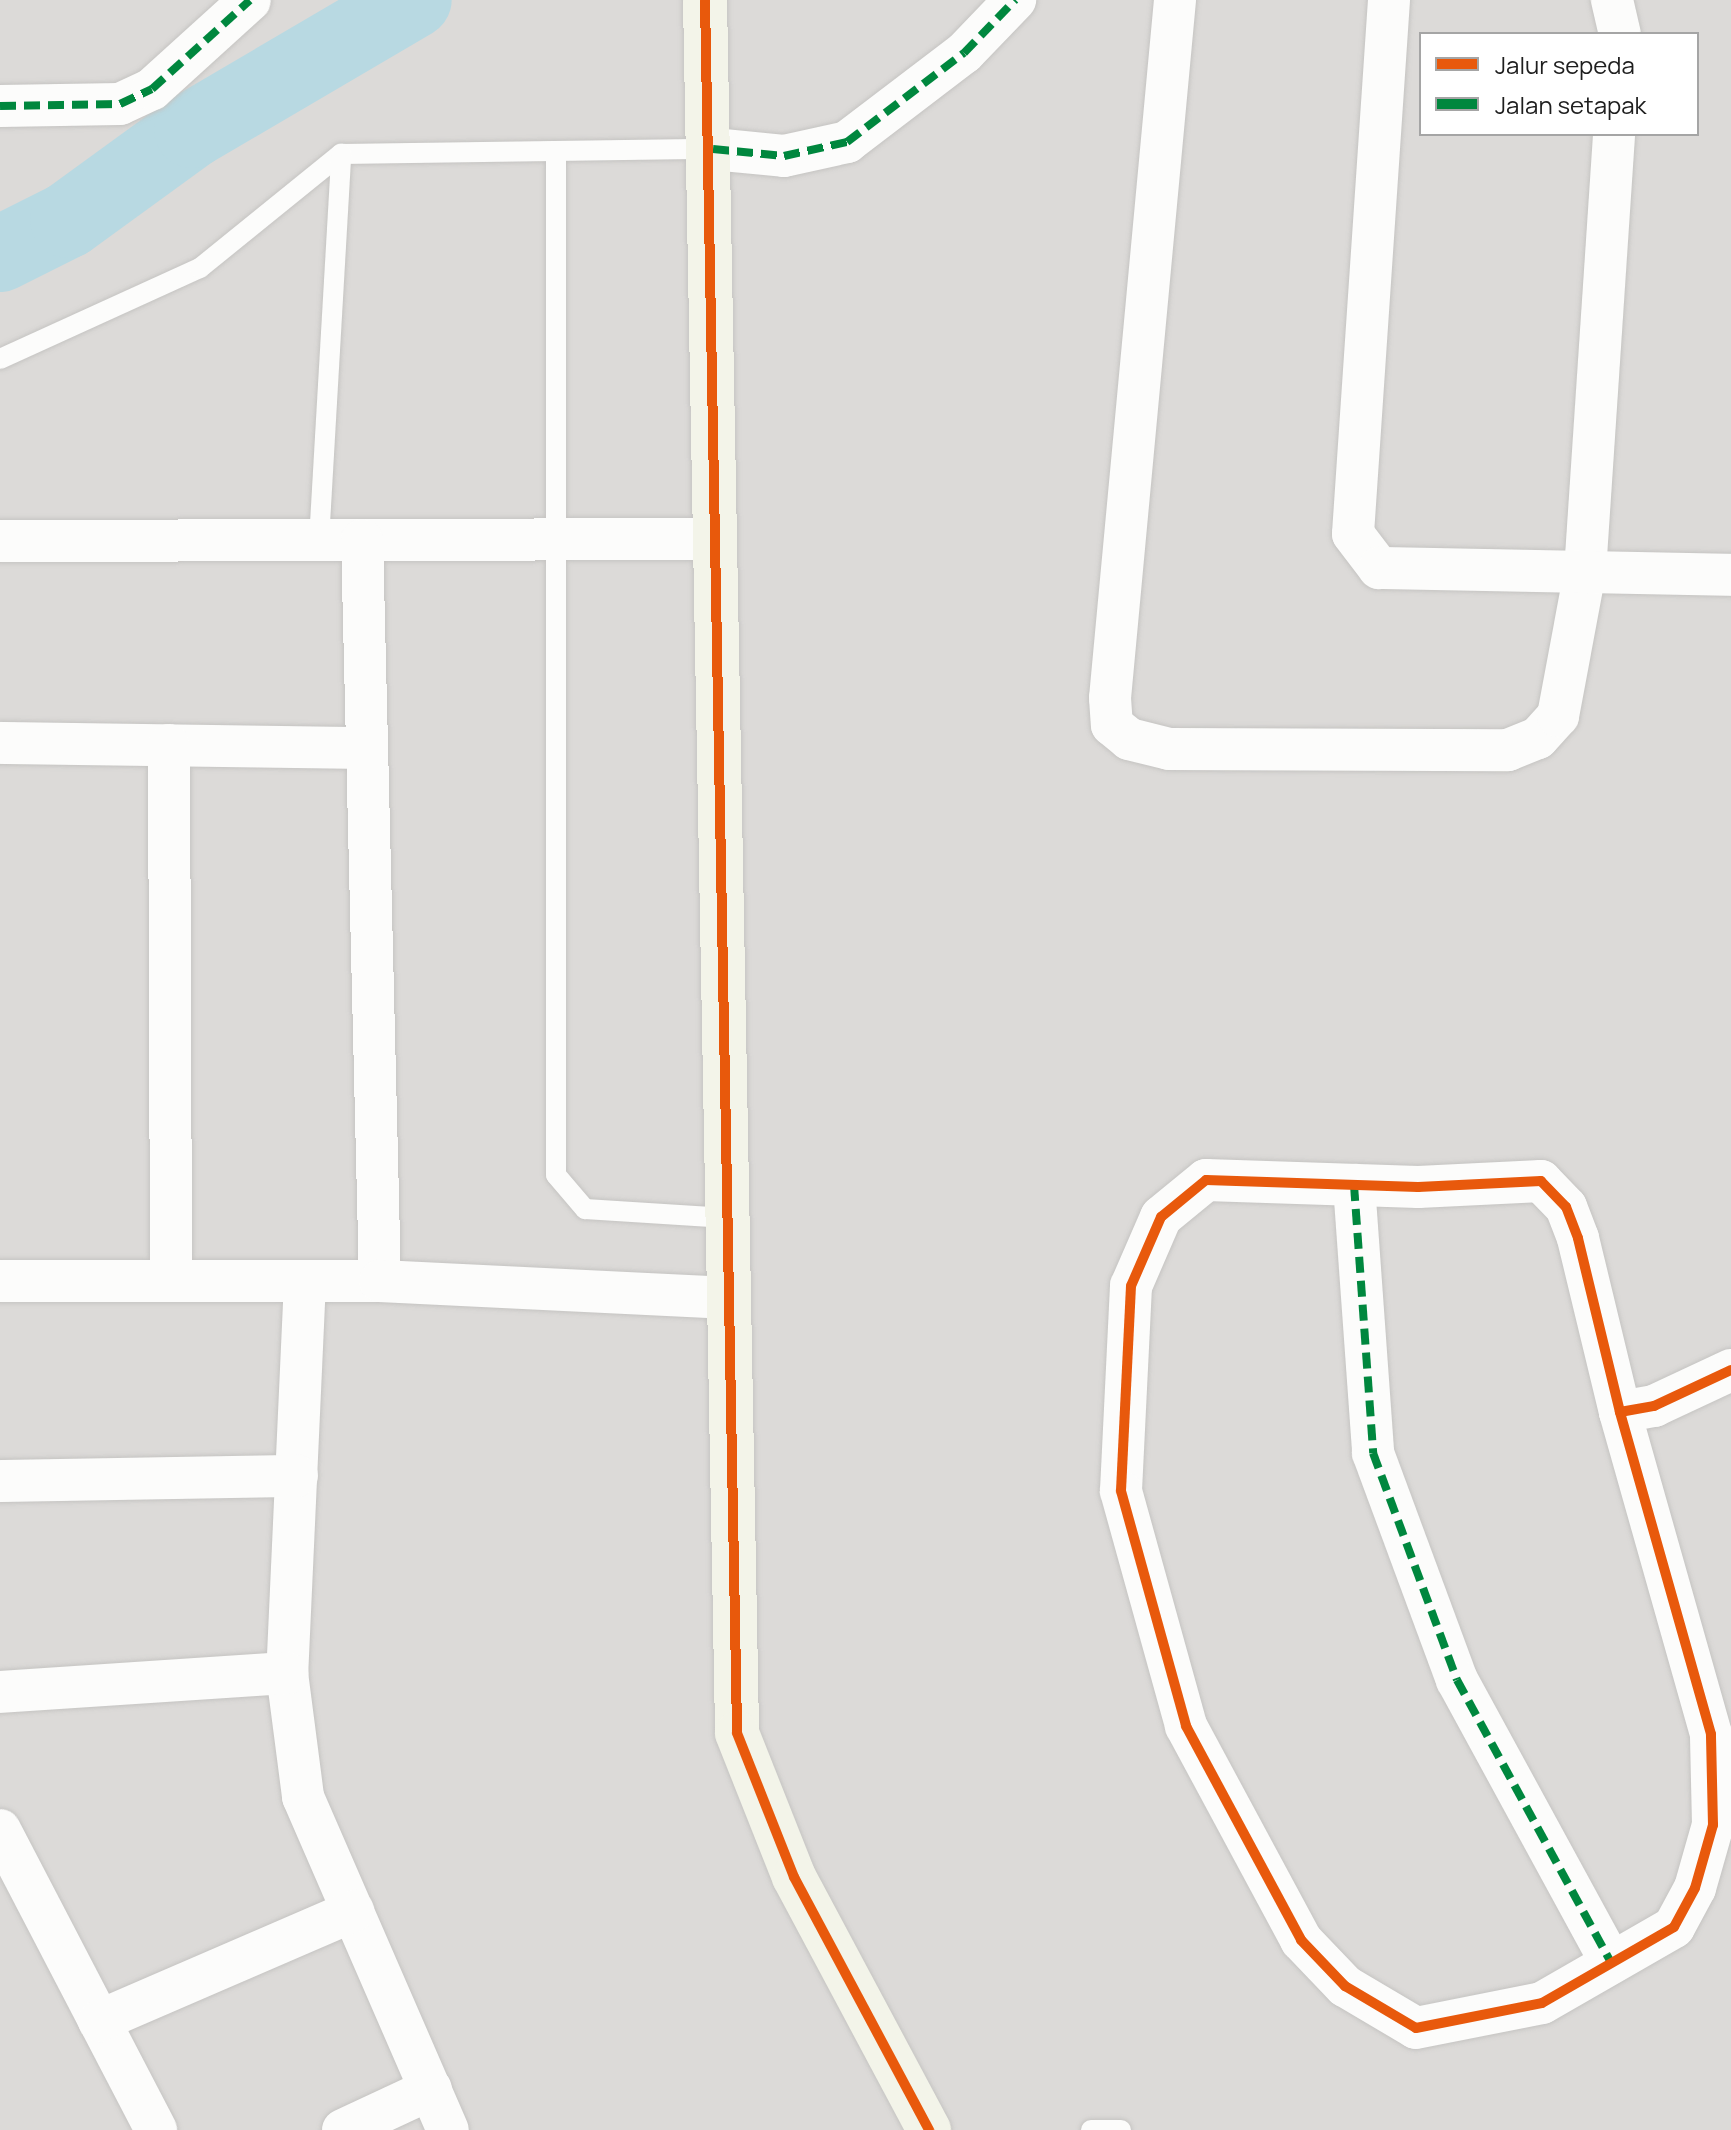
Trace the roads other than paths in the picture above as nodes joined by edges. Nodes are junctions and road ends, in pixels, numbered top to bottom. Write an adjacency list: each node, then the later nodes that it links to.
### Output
1 (250, 0): 8 (street)
2 (705, 0): 10 (street)
3 (1015, 0): 10 (street)
4 (1175, 0): 19 (street)
5 (1389, 0): 19 (street)
6 (1612, 0): 7 (street)
7 (1620, 32)
8 (0, 106)
9 (1614, 136): 19 (street)
10 (713, 149): 11 (lane); 14 (street)
11 (556, 151): 12 (lane); 16 (lane)
12 (341, 154): 13 (lane); 18 (lane)
13 (0, 359)
14 (714, 539): 16 (street); 25 (street)
15 (362, 540): 16 (street); 18 (street); 23 (street)
16 (554, 540): 25 (lane)
17 (0, 541): 18 (street)
18 (319, 541)
19 (1585, 572): 20 (street)
20 (1731, 575)
21 (0, 743): 22 (street)
22 (169, 745): 23 (street); 26 (street)
23 (364, 748): 29 (street)
24 (1354, 1185): 32 (street); 39 (street); 39 (street)
25 (727, 1218): 30 (street)
26 (171, 1276): 27 (street); 28 (street)
27 (0, 1281)
28 (305, 1281): 29 (street); 33 (street)
29 (380, 1281): 30 (street)
30 (729, 1298): 45 (street)
31 (1731, 1370): 32 (street)
32 (1620, 1412): 39 (street)
33 (297, 1476): 34 (street); 35 (street)
34 (0, 1481)
35 (287, 1673): 36 (street); 38 (street)
36 (0, 1692)
37 (0, 1830): 40 (street)
38 (353, 1911): 40 (street); 41 (street)
39 (1611, 1963)
40 (99, 2021): 42 (street)
41 (431, 2089): 43 (street); 44 (street)
42 (156, 2130)
43 (343, 2130)
44 (448, 2130)
45 (929, 2130)
46 (1091, 2130): 47 (lane)
47 (1121, 2130)

